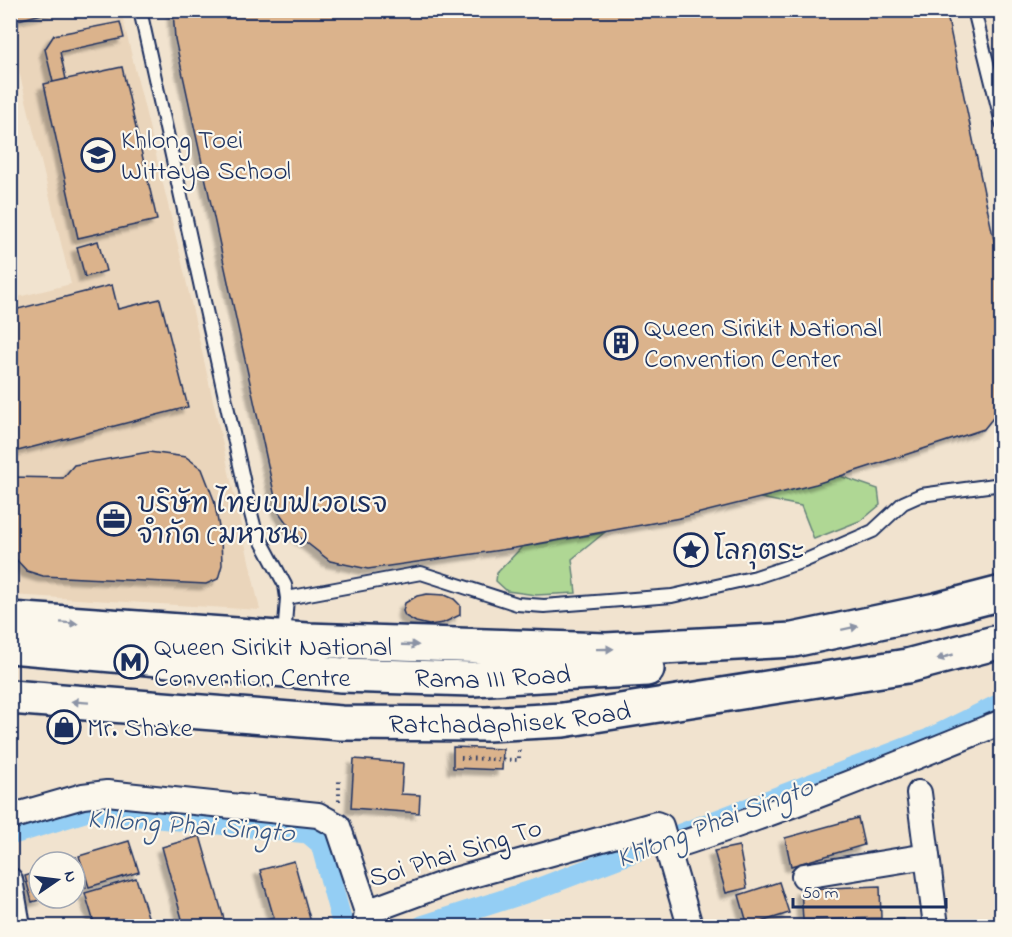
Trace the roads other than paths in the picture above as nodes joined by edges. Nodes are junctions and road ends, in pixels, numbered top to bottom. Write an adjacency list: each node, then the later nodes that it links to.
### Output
1 (140, 10): 6 (lane)
2 (974, 10): 3 (lane)
3 (1002, 123)
4 (1002, 484): 6 (lane)
5 (1002, 593): 9 (main road, one-way to 5)
6 (287, 597): 8 (lane)
7 (10, 619): 8 (main road, one-way to 8)
8 (284, 639): 9 (main road, one-way to 9)
9 (793, 640): 14 (main road, Rama III Road)
10 (1002, 641): 13 (main road, Ratchadaphisek Road, one-way to 13)
11 (10, 646): 14 (main road, Rama III Road)
12 (10, 674): 14 (main road, Rama III Road)
13 (786, 687): 14 (main road, Rama III Road); 15 (main road, Ratchadaphisek Road, one-way to 15)
14 (343, 690)
15 (10, 697)
16 (1002, 722): 19 (street, Soi Phai Sing To)
17 (919, 793): 20 (street)
18 (10, 817): 23 (street, Soi Phai Sing To)
19 (664, 837): 23 (street, Soi Phai Sing To); 25 (street)
20 (927, 856): 21 (street); 26 (street)
21 (804, 876)
22 (10, 880): 24 (street)
23 (366, 921)
24 (18, 927)
25 (690, 927)
26 (936, 927)

